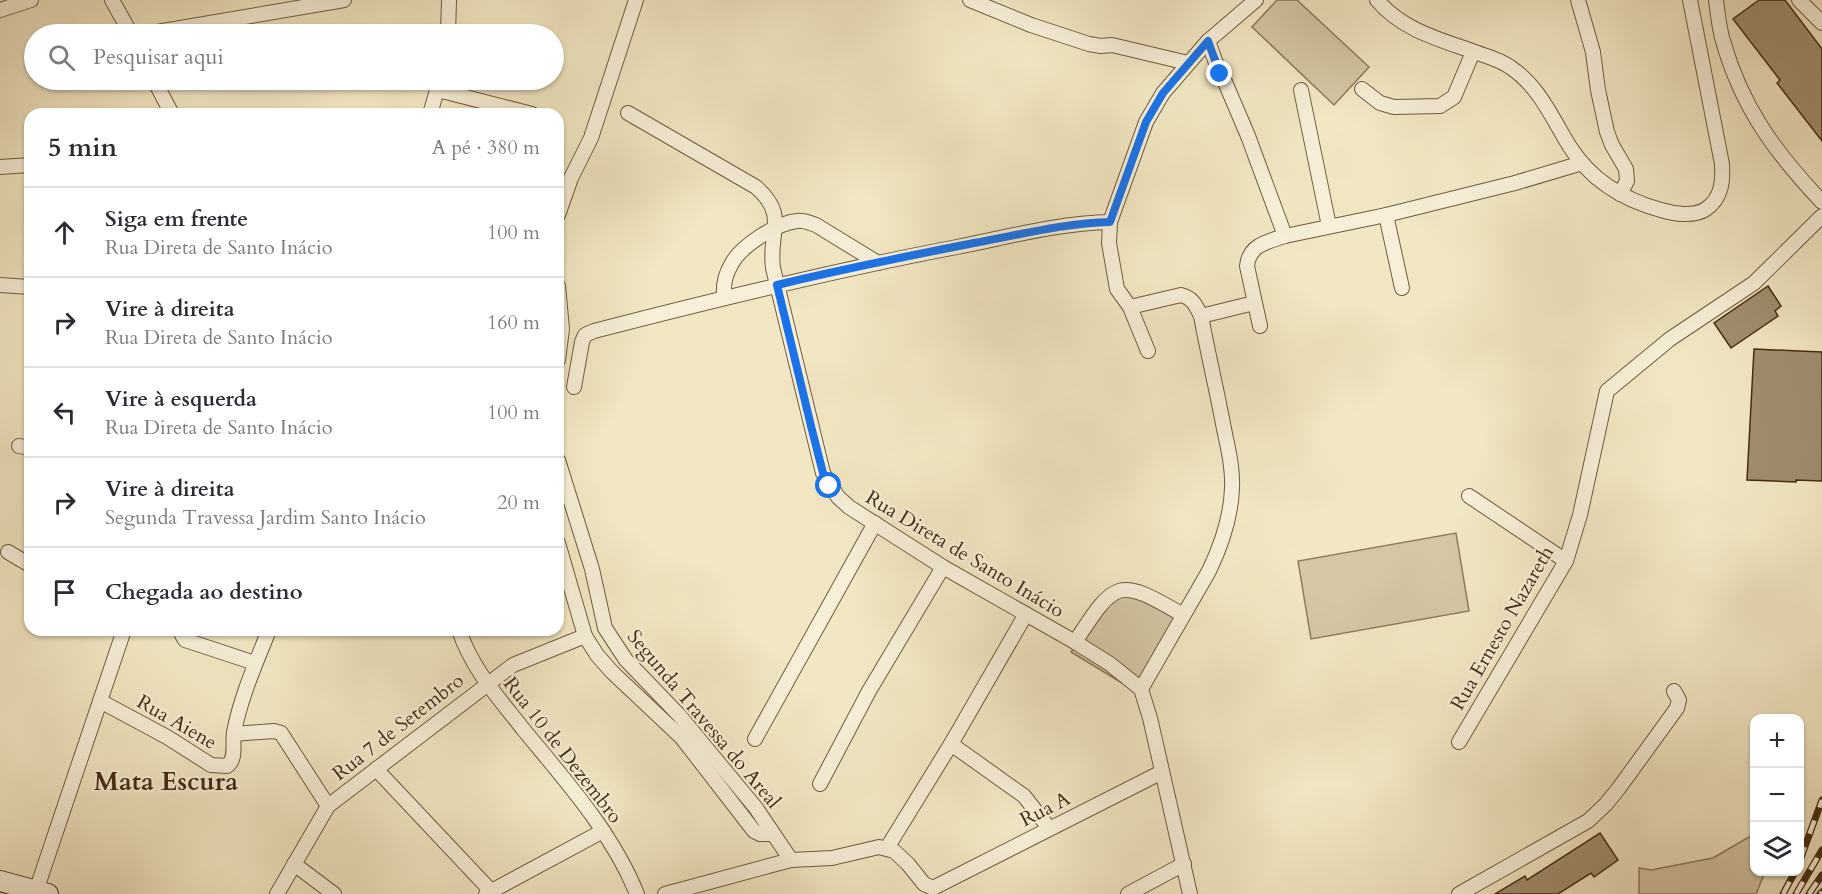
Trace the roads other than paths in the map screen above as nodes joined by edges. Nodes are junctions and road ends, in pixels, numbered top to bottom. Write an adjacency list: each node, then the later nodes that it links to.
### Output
1 (31, 0): 14 (street)
2 (112, 0): 16 (street)
3 (344, 0): 17 (street)
4 (449, 0): 18 (street)
5 (636, 0): 35 (street)
6 (970, 0): 21 (street)
7 (1257, 0): 13 (street)
8 (1377, 0): 20 (street)
9 (1578, 0): 34 (street)
10 (1689, 0): 34 (street)
11 (1716, 0): 36 (street)
12 (1799, 0): 15 (street)
13 (1241, 5): 19 (street)
14 (0, 10)
15 (1822, 23)
16 (125, 24)
17 (204, 24)
18 (448, 24)
19 (1208, 41): 21 (street); 42 (street)
20 (1473, 52): 22 (street); 31 (street)
21 (1188, 63): 39 (street)
22 (1362, 89)
23 (159, 90): 27 (street)
24 (437, 90): 28 (street)
25 (455, 90): 29 (street)
26 (1301, 90): 40 (street)
27 (169, 108)
28 (432, 108)
29 (513, 108)
30 (628, 113): 41 (street, Rua Direta de Santo Inácio)
31 (1581, 163): 34 (street); 37 (street)
32 (24, 165): 33 (street)
33 (0, 167)
34 (1620, 194)
35 (564, 196)
36 (1822, 202)
37 (1386, 215): 40 (street); 47 (street)
38 (1822, 216): 60 (street, Rua Ernesto Nazareth)
39 (1110, 222): 43 (street); 50 (street)
40 (1329, 226): 42 (street)
41 (775, 228): 43 (street); 45 (street, Rua Direta de Santo Inácio); 48 (street)
42 (1285, 236): 49 (street)
43 (878, 263): 45 (street)
44 (0, 285): 46 (street)
45 (777, 285): 48 (street); 57 (street, Rua Direta de Santo Inácio)
46 (24, 287)
47 (1402, 288)
48 (724, 297): 54 (street)
49 (1254, 303): 51 (street); 52 (street)
50 (1130, 307): 51 (street); 53 (street)
51 (1201, 316): 64 (street)
52 (1260, 326)
53 (1148, 351)
54 (574, 387)
55 (564, 479): 86 (street, Segunda Travessa do Areal)
56 (1469, 496): 60 (street)
57 (874, 523): 62 (street, Rua Direta de Santo Inácio); 77 (street)
58 (8, 552): 59 (street)
59 (24, 561)
60 (1566, 561): 78 (street, Rua Ernesto Nazareth)
61 (564, 564): 69 (street)
62 (943, 567): 63 (street, Rua Direta de Santo Inácio); 82 (street)
63 (1026, 614): 70 (street, Rua Direta de Santo Inácio); 79 (street)
64 (1183, 615): 70 (street); 73 (street)
65 (122, 636): 75 (street)
66 (183, 636): 71 (street)
67 (266, 636): 71 (street)
68 (461, 636): 72 (street, Rua 10 de Dezembro)
69 (585, 636): 72 (street, Rua 7 de Setembro); 86 (street)
70 (1075, 642): 73 (street, Rua Direta de Santo Inácio)
71 (255, 663): 76 (street)
72 (486, 683): 80 (street, Rua 7 de Setembro); 85 (street, Rua 10 de Dezembro)
73 (1141, 689): 81 (street)
74 (1674, 691): 100 (street)
75 (100, 701): 76 (street, Rua Aiene); 92 (street)
76 (234, 734): 83 (street)
77 (755, 739)
78 (1459, 742)
79 (951, 744): 84 (street); 87 (street)
80 (375, 769): 83 (street, Rua 7 de Setembro); 93 (street)
81 (1162, 772): 84 (street, Rua A); 90 (street)
82 (820, 784)
83 (328, 806): 89 (street, Rua 7 de Setembro)
84 (1049, 828): 87 (street, Rua A)
85 (603, 831): 93 (street); 96 (street, Rua 10 de Dezembro)
86 (773, 834): 88 (street, Segunda Travessa do Areal)
87 (886, 848): 88 (street)
88 (791, 861): 97 (street)
89 (294, 864): 94 (street, Rua 7 de Setembro); 95 (street)
90 (1184, 864): 98 (street); 99 (street)
91 (0, 881): 92 (main road)
92 (42, 892)
93 (489, 893)
94 (277, 894)
95 (334, 894)
96 (637, 894)
97 (665, 894)
98 (1128, 894)
99 (1190, 894)
100 (1460, 894)

